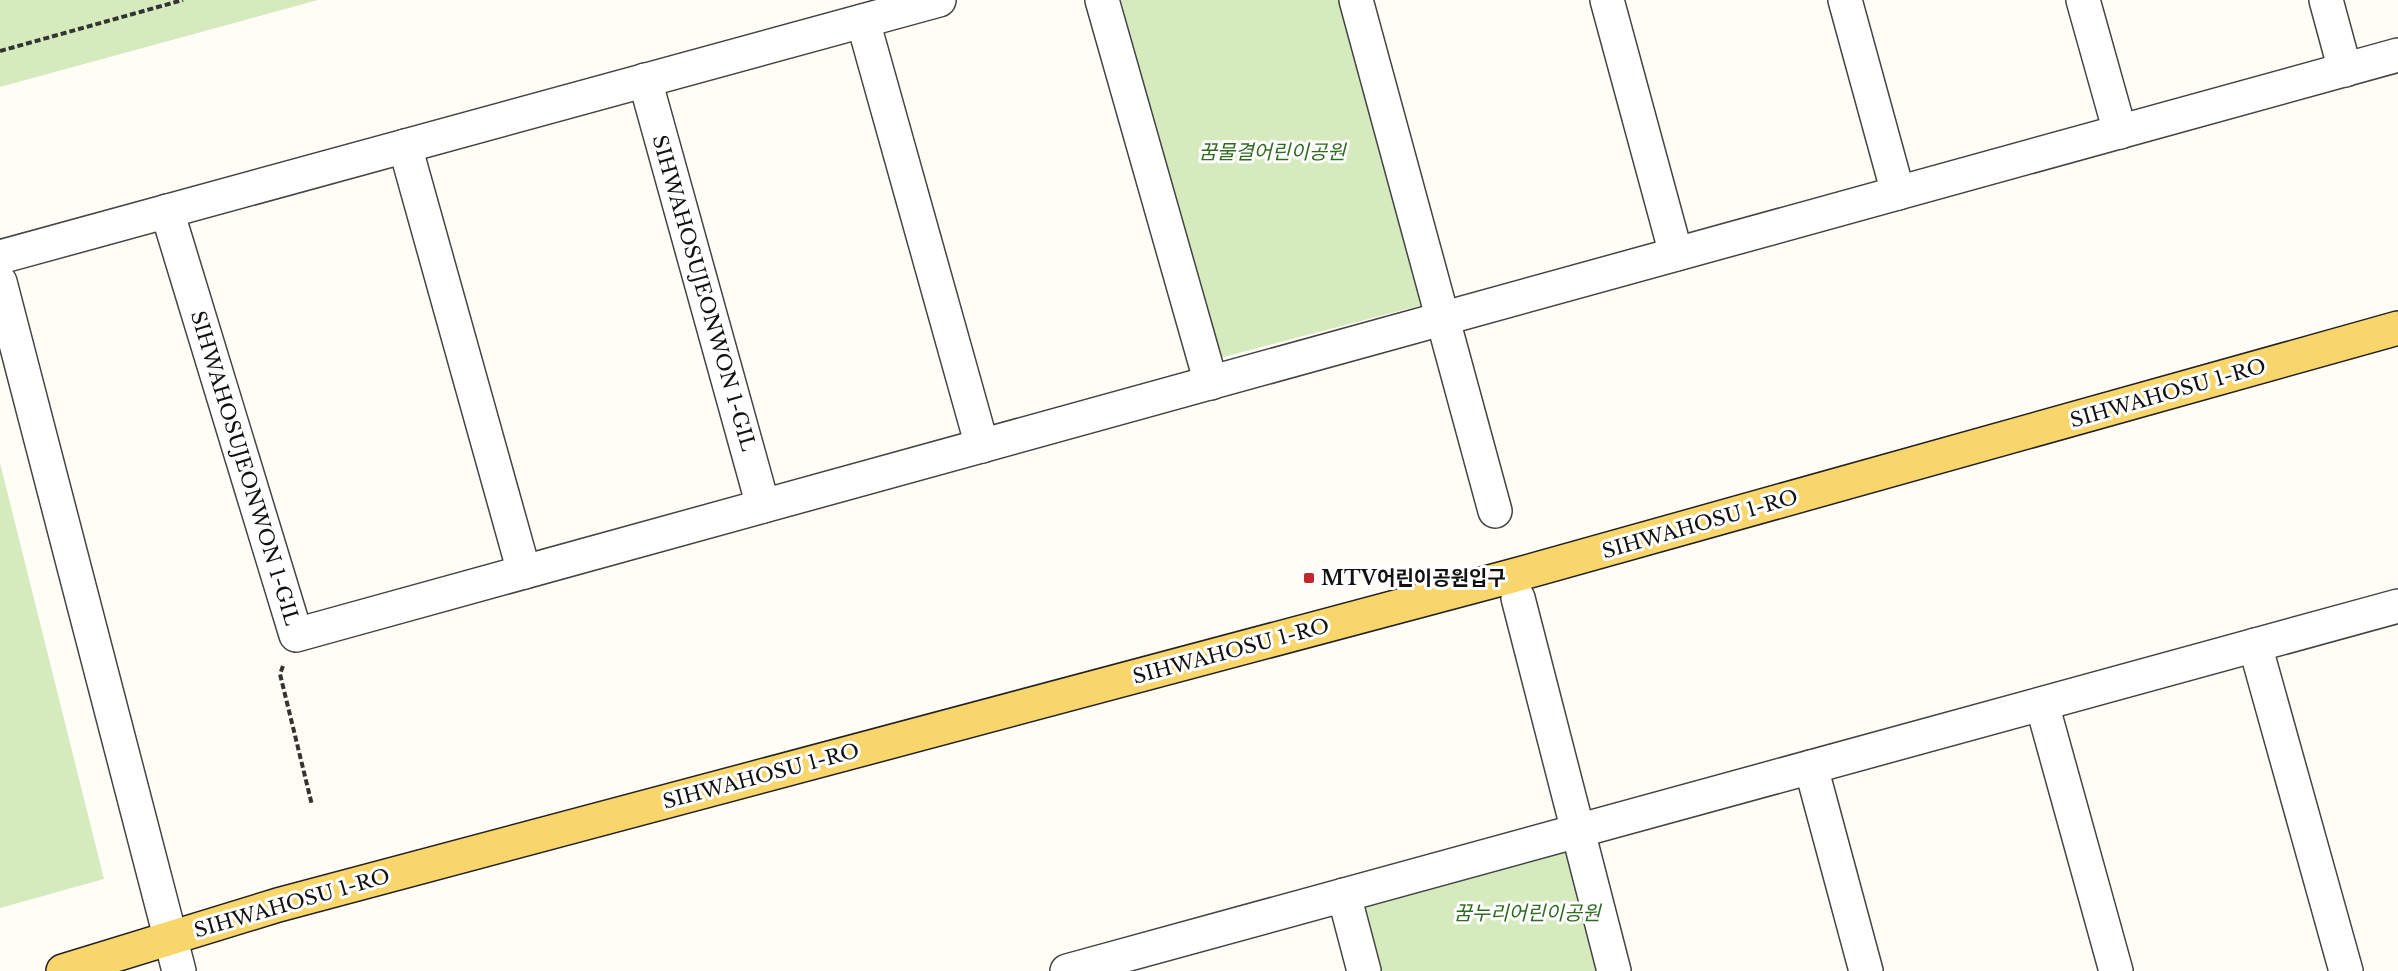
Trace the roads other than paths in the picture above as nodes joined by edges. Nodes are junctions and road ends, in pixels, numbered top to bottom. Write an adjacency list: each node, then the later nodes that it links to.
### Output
1 (939, 0): 8 (street)
2 (1102, 0): 21 (street)
3 (1356, 0): 19 (street)
4 (1607, 0): 16 (street)
5 (1845, 0): 14 (street)
6 (2083, 0): 12 (street)
7 (2326, 0): 10 (street)
8 (863, 21): 11 (street); 22 (street)
9 (2398, 56): 10 (street, SIHWAHOSUJEONWON 1-GIL)
10 (2345, 70): 12 (street, SIHWAHOSUJEONWON 1-GIL)
11 (645, 80): 13 (street); 23 (street, SIHWAHOSUJEONWON 1-GIL)
12 (2120, 132): 14 (street, SIHWAHOSUJEONWON 1-GIL)
13 (405, 146): 15 (street); 25 (street)
14 (1899, 193): 16 (street, SIHWAHOSUJEONWON 1-GIL)
15 (166, 211): 17 (street); 25 (street, SIHWAHOSUJEONWON 1-GIL)
16 (1676, 254): 19 (street, SIHWAHOSUJEONWON 1-GIL)
17 (0, 257)
18 (0, 282): 33 (street)
19 (1444, 318): 21 (street, SIHWAHOSUJEONWON 1-GIL); 24 (street)
20 (2398, 328): 33 (main road, SIHWAHOSU 1-RO)
21 (1210, 382): 22 (street, SIHWAHOSUJEONWON 1-GIL)
22 (982, 446): 23 (street, SIHWAHOSUJEONWON 1-GIL)
23 (763, 506): 25 (street, SIHWAHOSUJEONWON 1-GIL)
24 (1495, 511)
25 (524, 572)
26 (1518, 598): 31 (street)
27 (2398, 606): 28 (street)
28 (2255, 645): 29 (street); 42 (street)
29 (2042, 704): 30 (street); 41 (street)
30 (1811, 767): 31 (street); 40 (street)
31 (1576, 831): 32 (street); 39 (street)
32 (1344, 895): 34 (street); 38 (street)
33 (170, 937): 35 (main road, SIHWAHOSU 1-RO); 36 (street)
34 (1126, 963): 37 (street)
35 (63, 971)
36 (179, 971)
37 (1067, 971)
38 (1364, 971)
39 (1614, 971)
40 (1866, 971)
41 (2116, 971)
42 (2346, 971)

